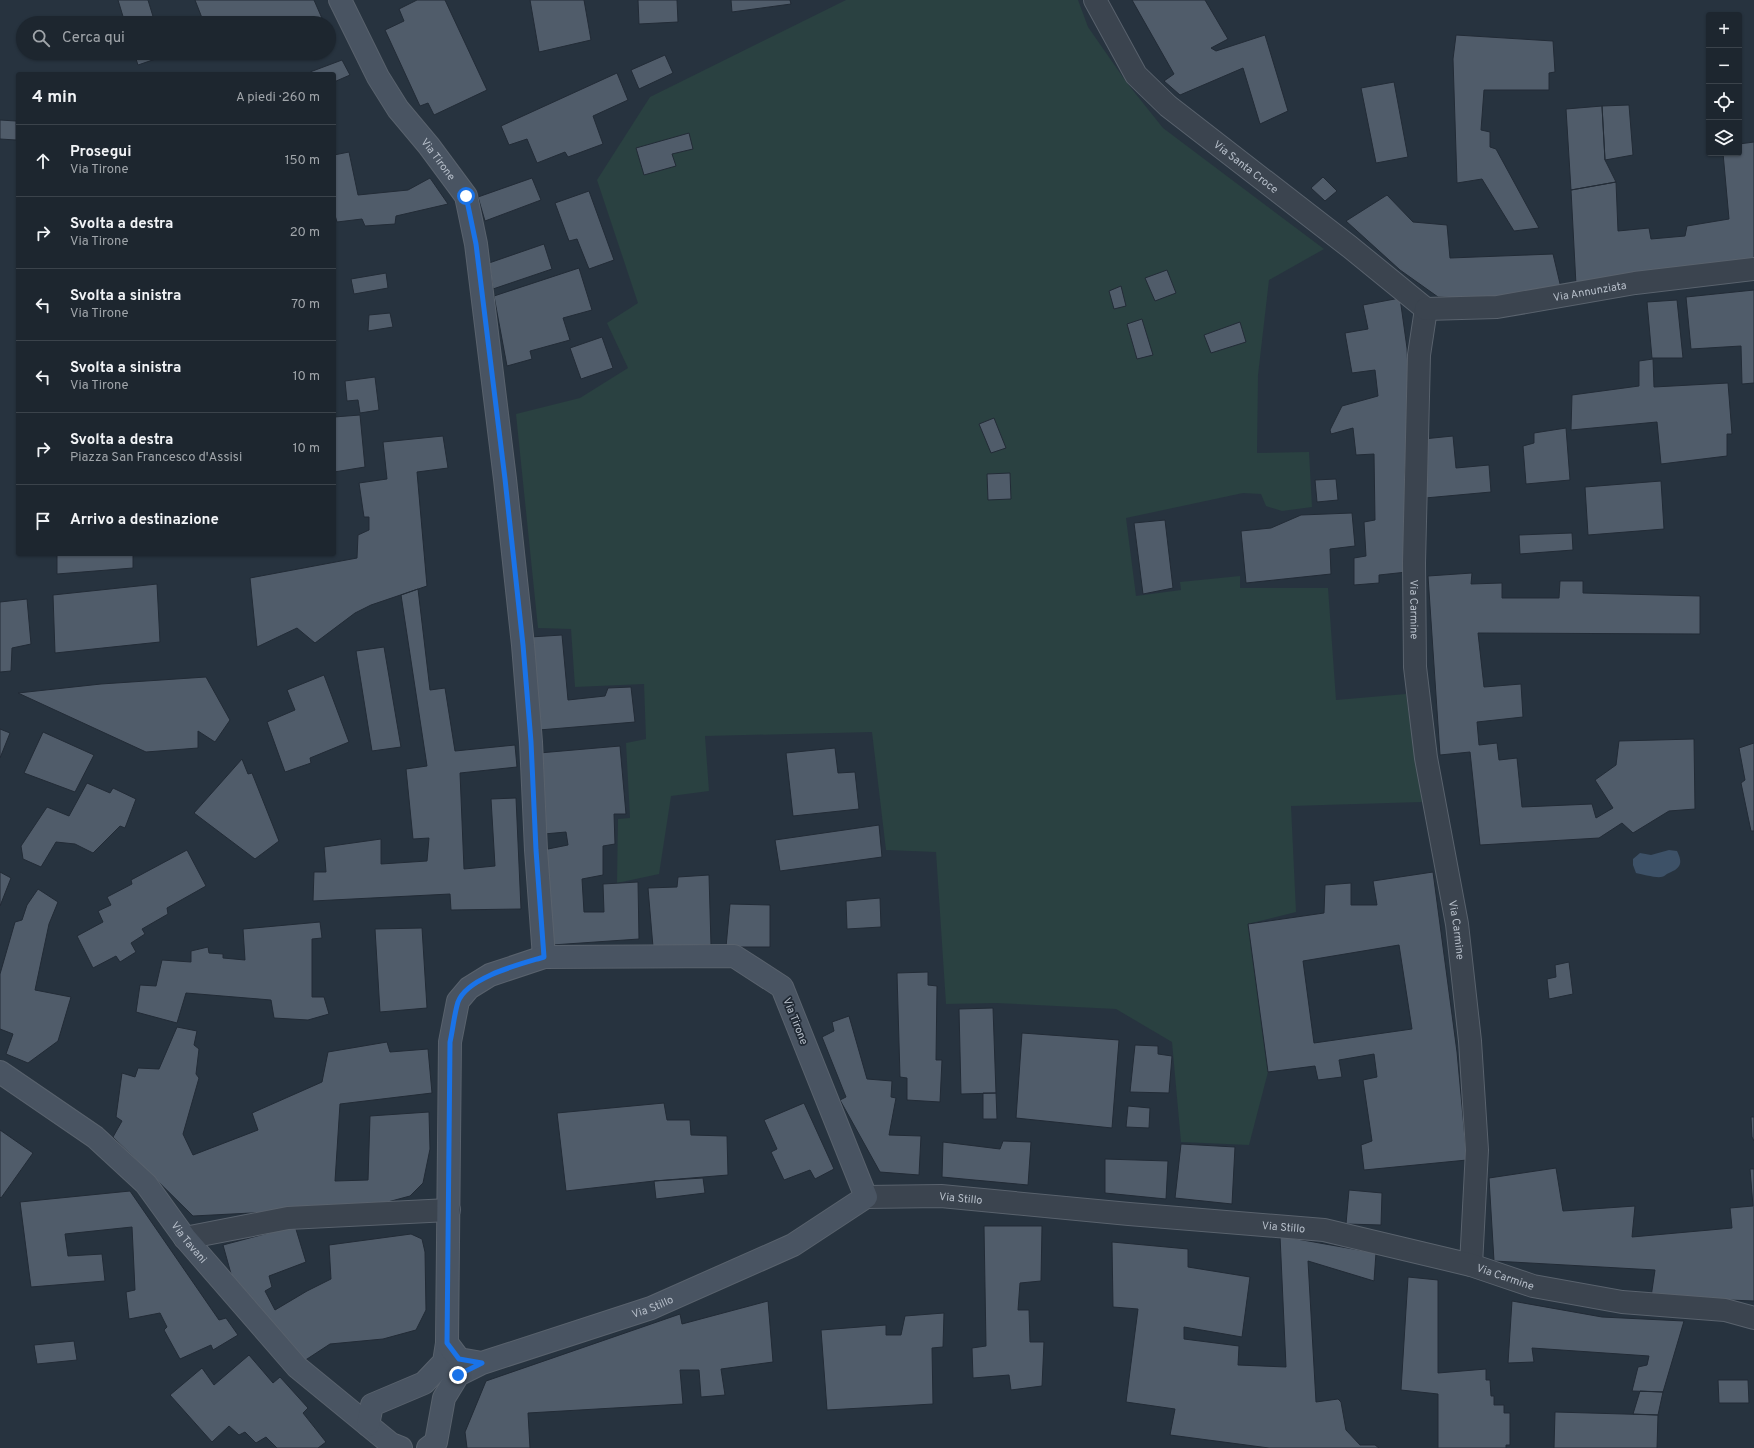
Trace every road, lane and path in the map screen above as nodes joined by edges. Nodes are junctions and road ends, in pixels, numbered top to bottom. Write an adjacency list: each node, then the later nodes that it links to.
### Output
1 (340, 0): 5 (street, Via Tirone)
2 (1095, 0): 4 (street, Via Santa Croce)
3 (1754, 269): 4 (street, Via Annunziata)
4 (1426, 309): 10 (street, Via Carmine)
5 (544, 957): 7 (street, Via Tirone); 8 (street, Via Tirone)
6 (0, 1072): 9 (street, Via Tavani)
7 (866, 1197): 10 (street, Via Stillo); 13 (street, Via Stillo)
8 (449, 1210): 9 (street); 12 (street, Via Tirone)
9 (185, 1238): 14 (street, Via Tavani)
10 (1471, 1265): 11 (street, Via Carmine)
11 (1754, 1318)
12 (447, 1343): 13 (street); 14 (street, Via Tirone)
13 (482, 1363): 16 (street, Via Stillo)
14 (368, 1425): 15 (street, Via Tavani)
15 (400, 1448)
16 (428, 1448)

